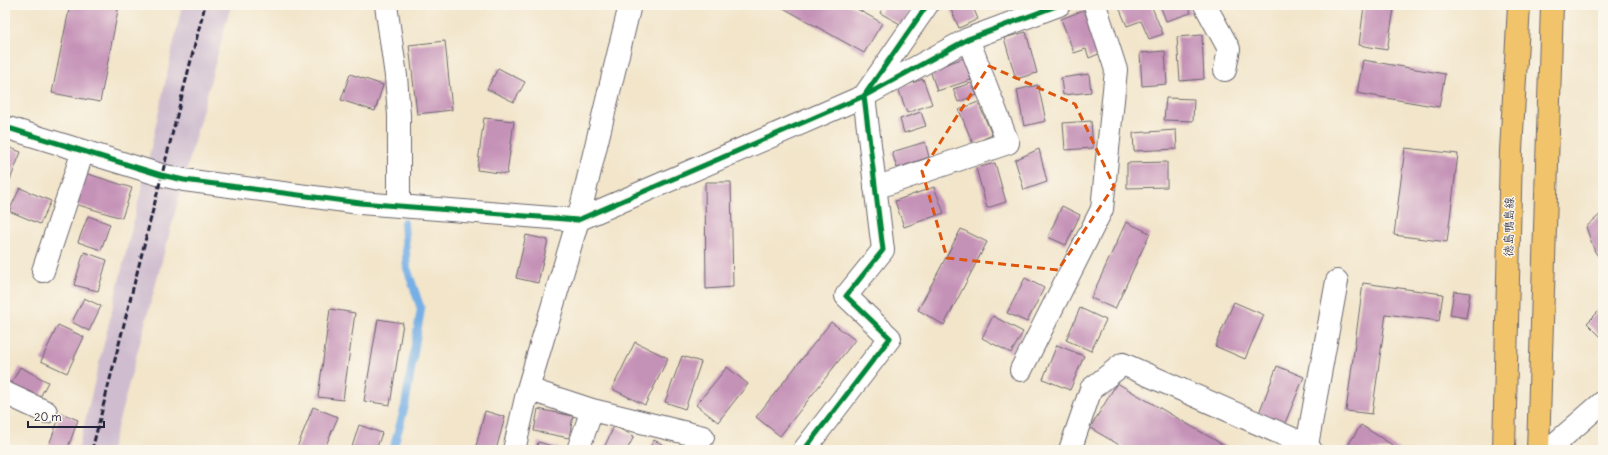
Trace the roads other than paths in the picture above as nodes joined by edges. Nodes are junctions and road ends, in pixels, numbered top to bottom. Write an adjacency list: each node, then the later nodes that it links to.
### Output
1 (386, 5): 15 (street)
2 (630, 5): 16 (street)
3 (927, 5): 11 (street)
4 (1059, 5): 9 (street)
5 (1095, 5): 19 (street)
6 (1205, 5): 10 (street)
7 (1519, 5): 31 (main road, 徳島鴨島線)
8 (1552, 5): 32 (main road)
9 (968, 39): 11 (street); 14 (street)
10 (1224, 70)
11 (864, 96): 14 (street); 16 (street)
12 (5, 127): 13 (street)
13 (83, 151): 15 (street); 17 (street)
14 (875, 188): 29 (street)
15 (399, 206): 16 (street)
16 (578, 220): 20 (street)
17 (43, 271)
18 (1337, 281): 26 (street)
19 (1021, 370)
20 (528, 390): 23 (street); 27 (street)
21 (5, 393): 24 (street)
22 (1603, 402): 33 (street)
23 (592, 410): 25 (street); 28 (street)
24 (46, 412)
25 (703, 437)
26 (1309, 448): 30 (street)
27 (514, 450)
28 (578, 450)
29 (804, 450)
30 (1070, 450)
31 (1504, 450)
32 (1538, 450)
33 (1548, 450)

